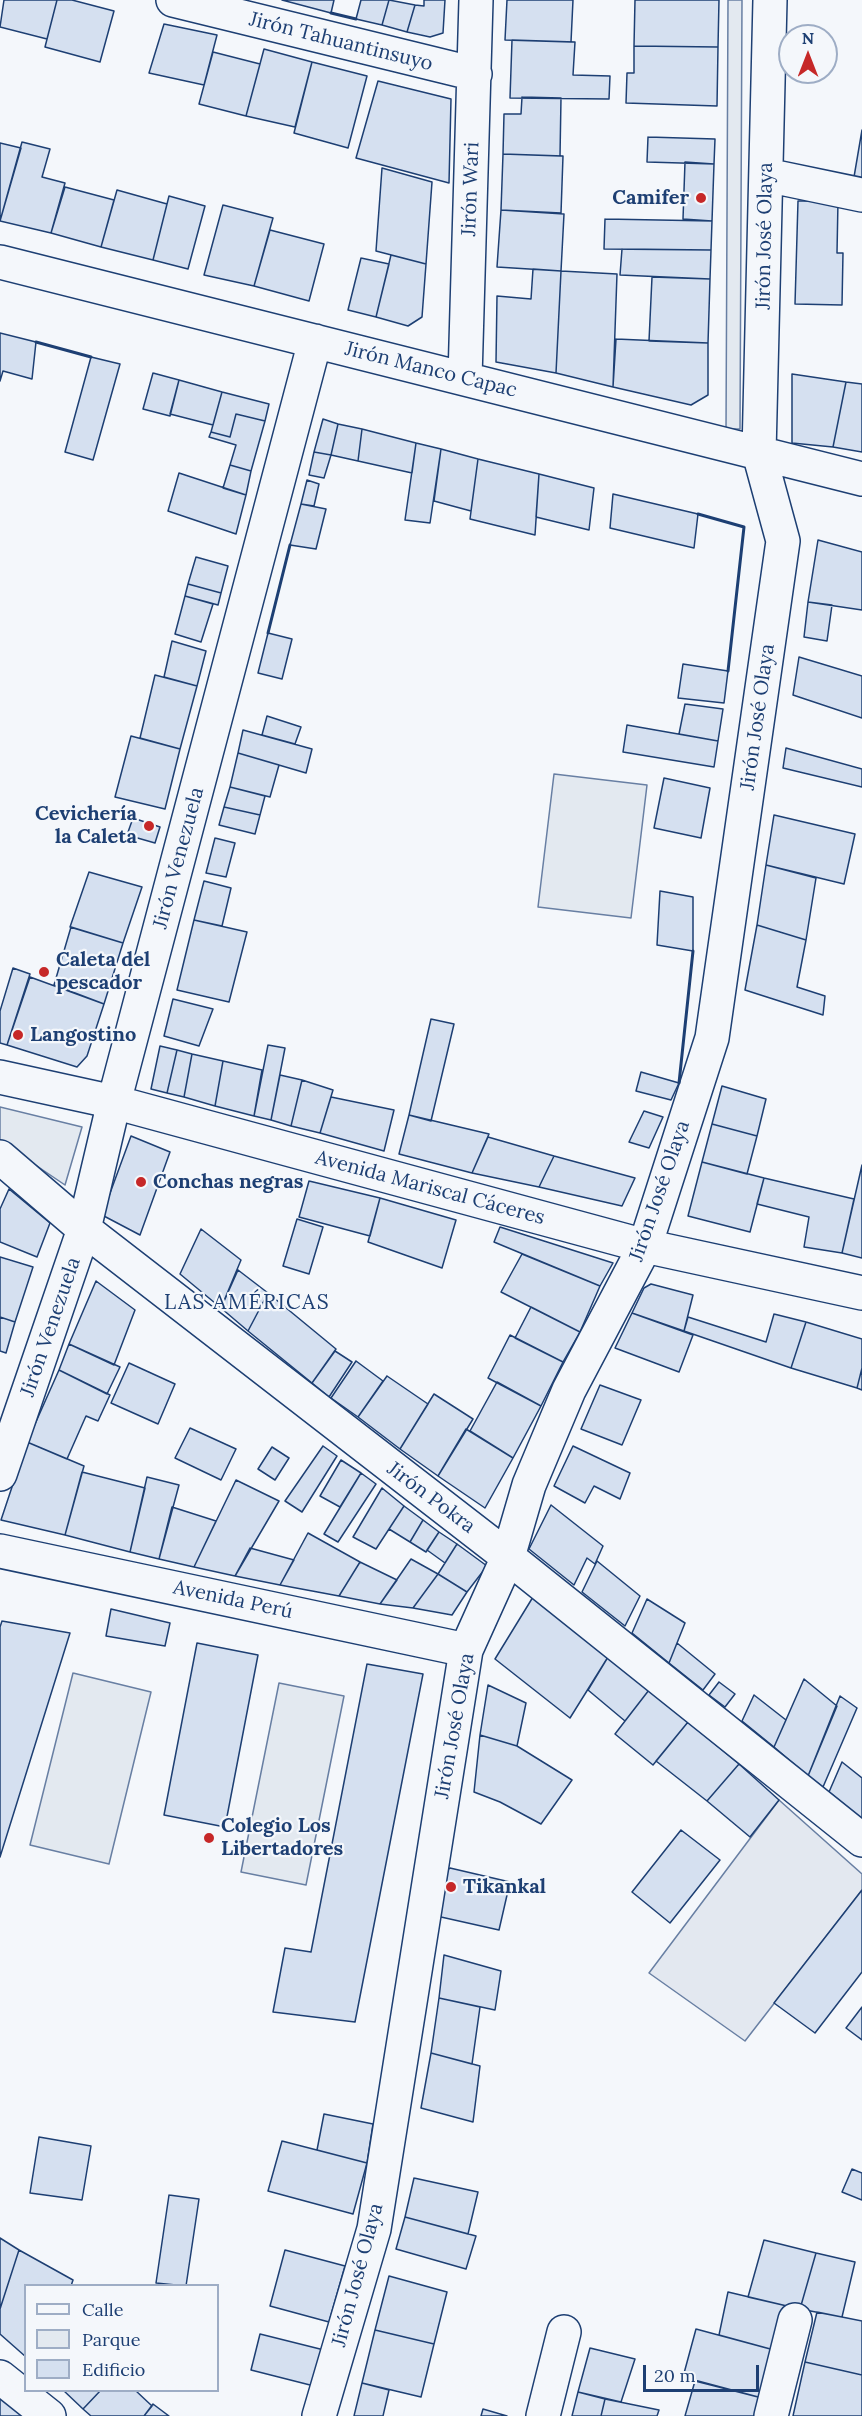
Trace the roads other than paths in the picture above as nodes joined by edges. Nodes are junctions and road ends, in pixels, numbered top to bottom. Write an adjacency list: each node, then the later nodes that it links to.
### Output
1 (173, 0): 4 (street, Jirón Tahuantinsuyo)
2 (476, 0): 4 (street, Jirón Wari)
3 (770, 0): 5 (street, Jirón José Olaya)
4 (475, 74): 9 (street, Jirón Wari)
5 (766, 175): 6 (street); 10 (street, Jirón José Olaya)
6 (862, 195)
7 (0, 262): 8 (street, Jirón Manco Capac)
8 (315, 341): 9 (street, Jirón Manco Capac); 13 (street, Jirón Venezuela)
9 (465, 378): 10 (street, Jirón Manco Capac)
10 (759, 453): 11 (street, Jirón Manco Capac); 16 (street, Jirón José Olaya)
11 (862, 479)
12 (0, 1077): 13 (street, Avenida Mariscal Cáceres)
13 (114, 1102): 15 (street, Jirón Venezuela); 16 (street, Avenida Mariscal Cáceres)
14 (0, 1157): 15 (street, Jirón Pokra)
15 (84, 1229): 18 (street, Jirón Venezuela); 20 (street, Jirón Pokra)
16 (645, 1246): 17 (street, Avenida Mariscal Cáceres); 20 (street, Jirón José Olaya)
17 (862, 1293)
18 (0, 1474)
19 (0, 1551): 21 (street, Avenida Perú)
20 (508, 1557): 21 (street, Jirón José Olaya); 22 (street, Jirón Pokra)
21 (466, 1650): 27 (street, Jirón José Olaya)
22 (862, 1840)
23 (795, 2320): 29 (street)
24 (564, 2332): 28 (street)
25 (0, 2377): 26 (street)
26 (48, 2416)
27 (319, 2416)
28 (543, 2416)
29 (771, 2416)

